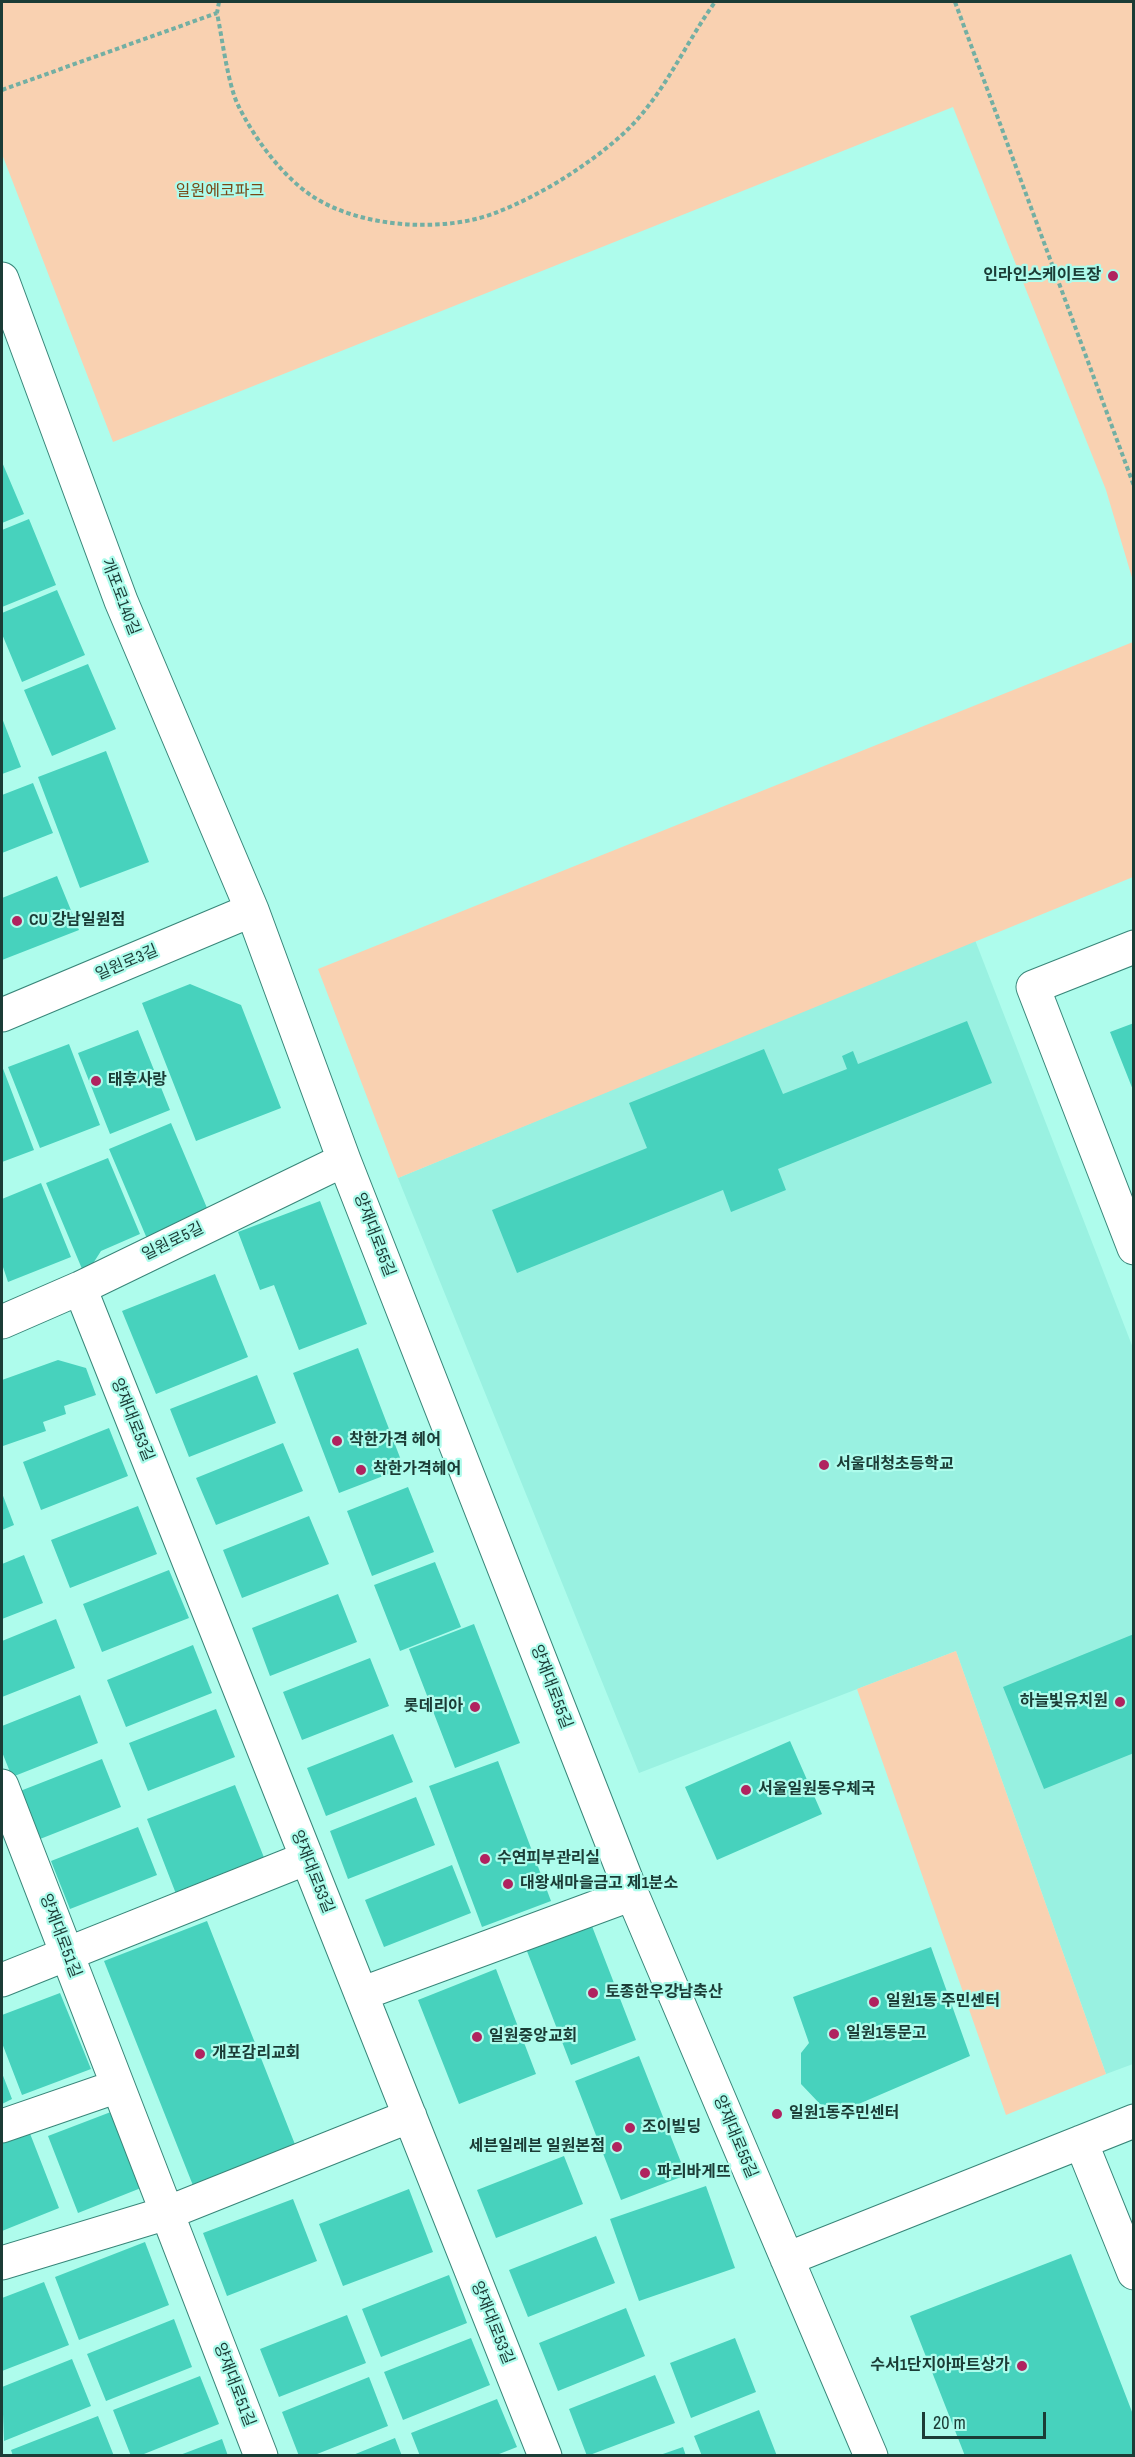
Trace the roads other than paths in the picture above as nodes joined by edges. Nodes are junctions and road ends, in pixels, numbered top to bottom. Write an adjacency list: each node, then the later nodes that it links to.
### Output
1 (2, 279): 2 (street, 개포로140길)
2 (252, 910): 4 (street, 일원로3길); 5 (street, 양재대로55길)
3 (1134, 947): 6 (street)
4 (2, 1015)
5 (344, 1160): 7 (street, 일원로5길); 11 (street, 양재대로55길)
6 (1134, 1248)
7 (80, 1288): 8 (street, 일원로5길); 10 (street, 양재대로53길)
8 (2, 1322)
9 (2, 1786): 12 (street, 양재대로51길)
10 (307, 1858): 12 (street); 14 (street, 양재대로53길)
11 (632, 1894): 14 (street); 21 (street, 양재대로55길)
12 (67, 1955): 13 (street); 15 (street, 양재대로51길)
13 (2, 1980)
14 (361, 1994): 16 (street, 양재대로53길)
15 (118, 2086): 18 (street); 20 (street, 양재대로51길)
16 (410, 2116): 20 (street); 26 (street, 양재대로53길)
17 (1134, 2121): 19 (street)
18 (2, 2126)
19 (1081, 2142): 21 (street); 23 (street)
20 (167, 2213): 22 (street); 25 (street, 양재대로51길)
21 (787, 2259): 24 (street, 양재대로55길)
22 (2, 2263)
23 (1134, 2273)
24 (870, 2455)
25 (261, 2456)
26 (545, 2456)

